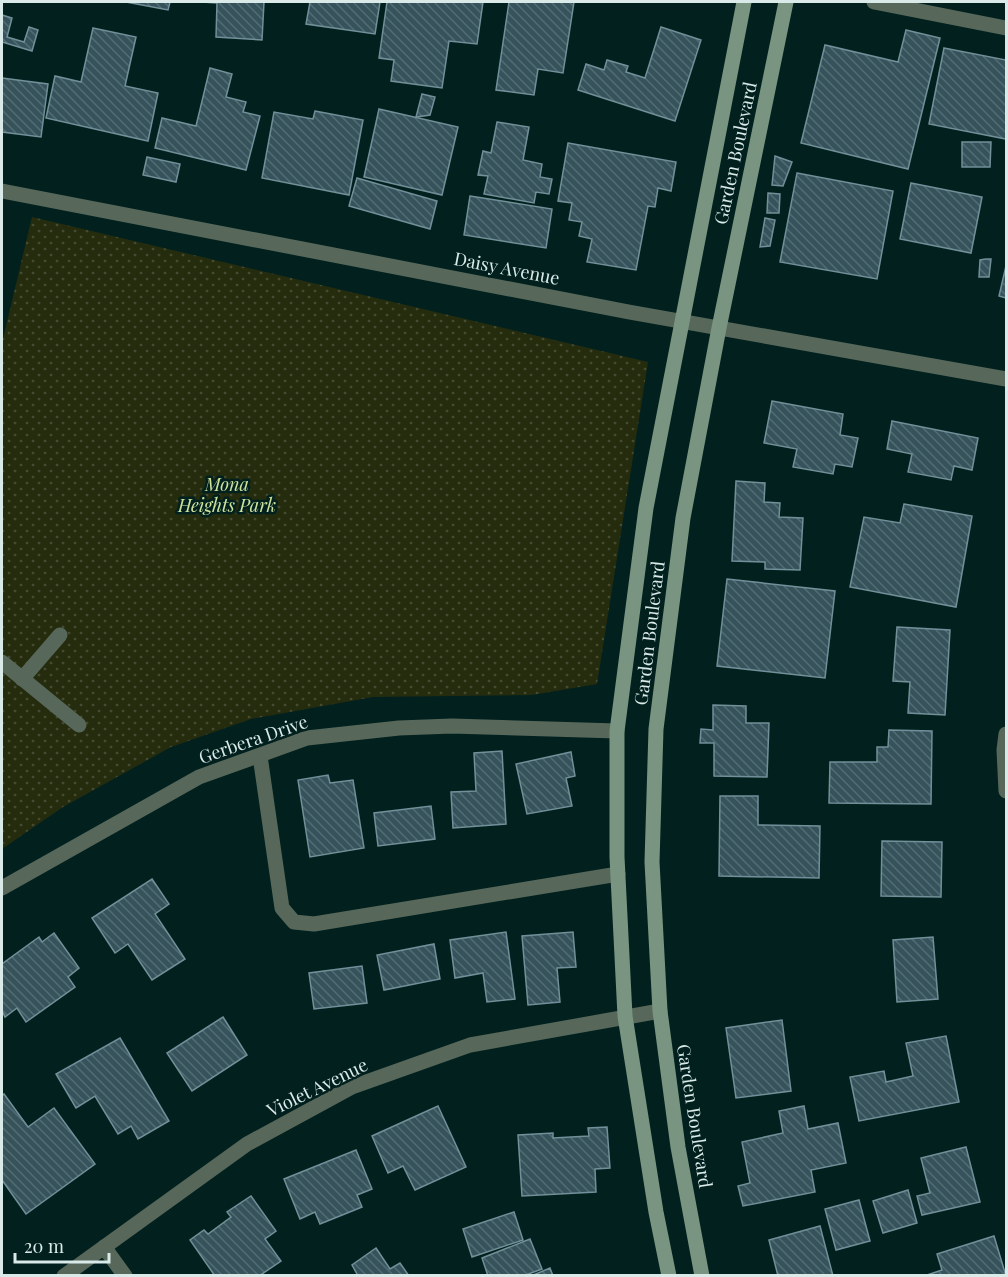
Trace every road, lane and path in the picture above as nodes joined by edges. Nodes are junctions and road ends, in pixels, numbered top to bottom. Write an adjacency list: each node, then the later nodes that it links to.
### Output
1 (744, 2): 6 (street, Garden Boulevard)
2 (786, 2): 7 (street, Garden Boulevard)
3 (874, 2): 4 (street)
4 (1006, 28)
5 (2, 193): 6 (street, Daisy Avenue)
6 (683, 322): 7 (street, Daisy Avenue); 13 (street, Garden Boulevard)
7 (719, 328): 8 (street, Daisy Avenue); 19 (street, Garden Boulevard)
8 (1006, 379)
9 (60, 634): 11 (street)
10 (2, 662): 11 (street)
11 (22, 679): 12 (street)
12 (79, 725)
13 (617, 731): 15 (street, Gerbera Drive); 17 (street, Garden Boulevard)
14 (1006, 734): 16 (street)
15 (260, 756): 17 (street); 18 (street, Gerbera Drive)
16 (1006, 791)
17 (618, 874): 20 (street, Garden Boulevard)
18 (2, 888)
19 (660, 1011): 20 (street, Violet Avenue); 25 (street, Garden Boulevard)
20 (626, 1016): 21 (street, Violet Avenue); 24 (street, Garden Boulevard)
21 (105, 1247): 22 (street, Violet Avenue); 23 (street)
22 (64, 1275)
23 (125, 1275)
24 (669, 1275)
25 (702, 1275)

